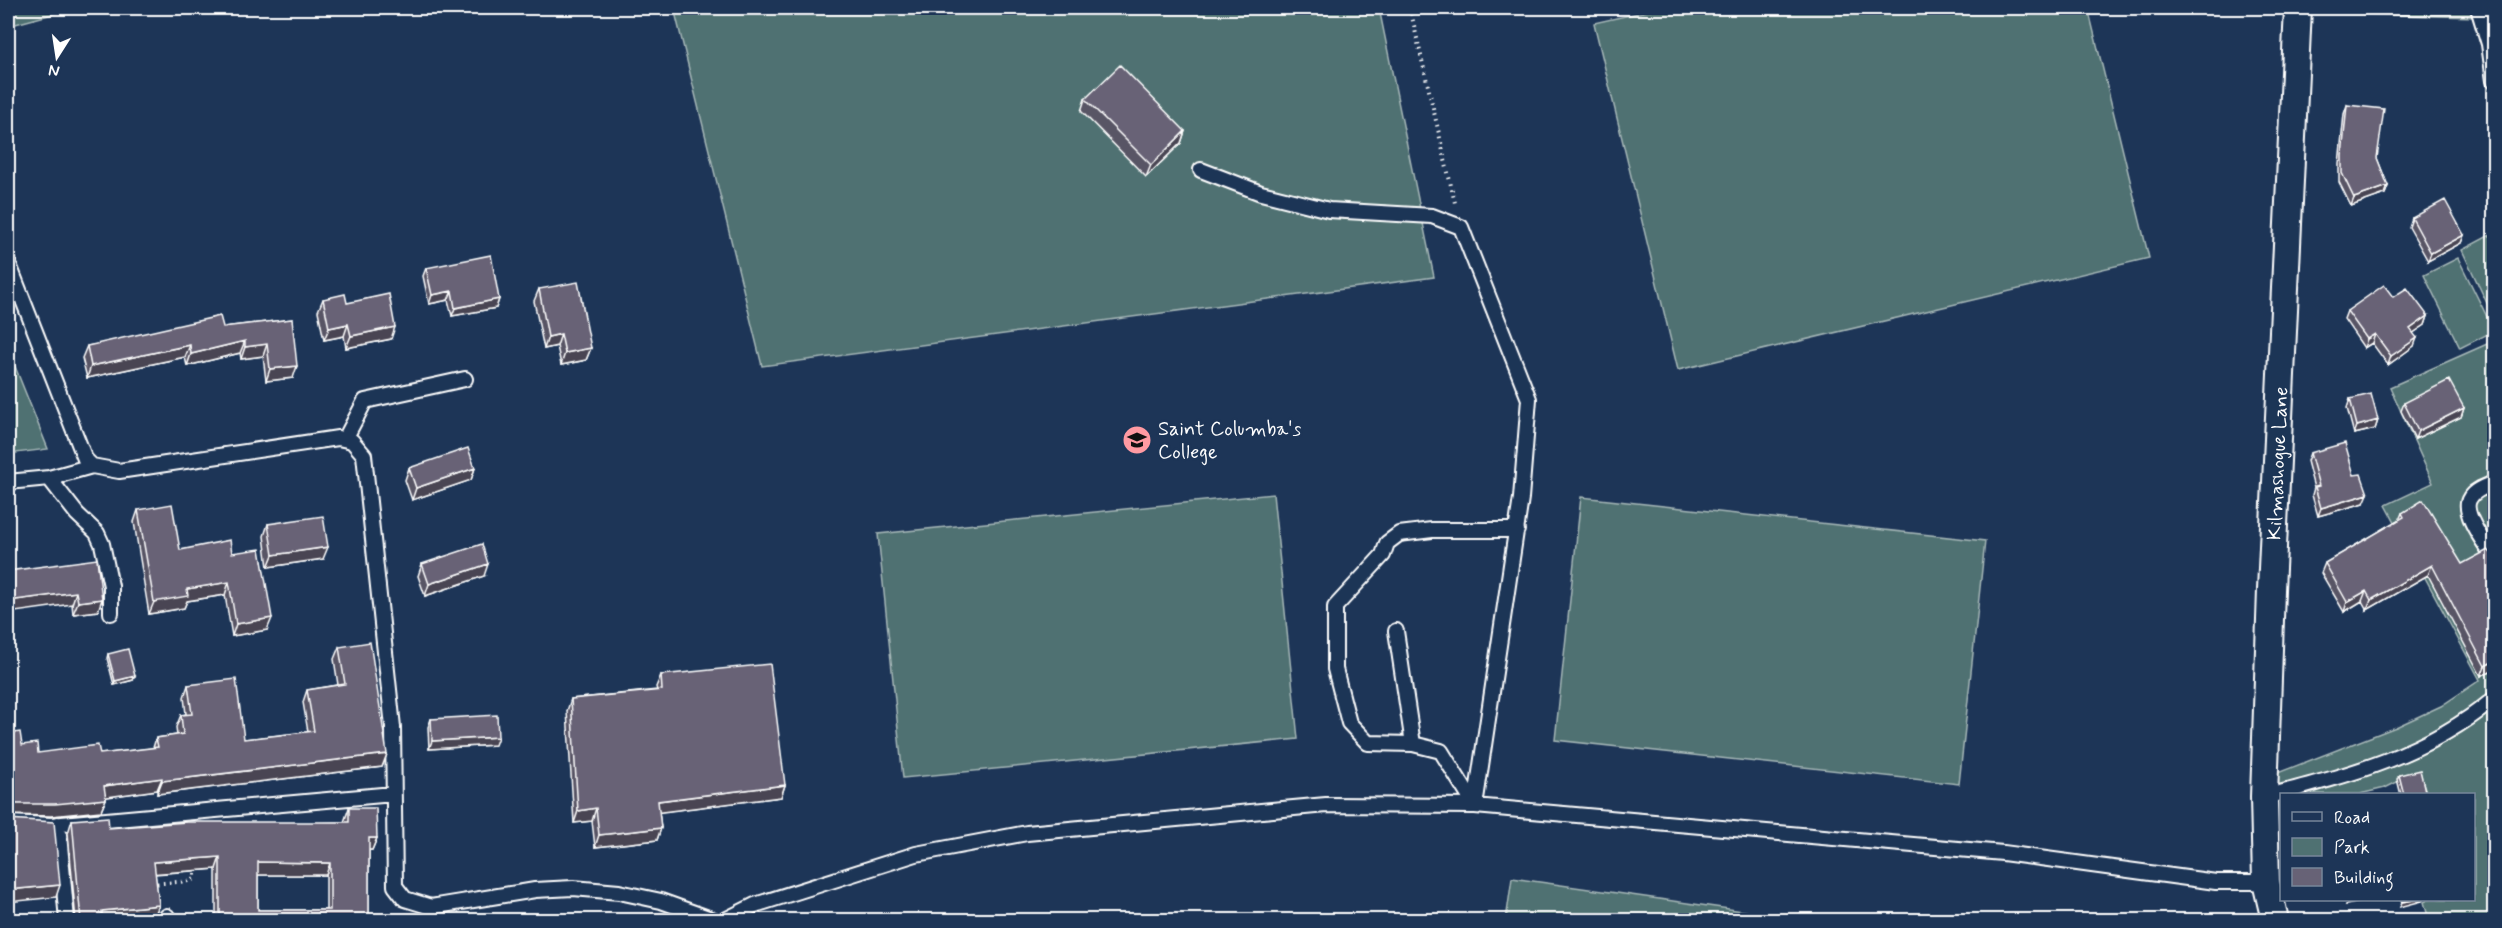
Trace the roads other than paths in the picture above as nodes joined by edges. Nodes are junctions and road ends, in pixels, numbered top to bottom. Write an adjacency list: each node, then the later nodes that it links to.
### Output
1 (2298, 8): 19 (street, Kilmashogue Lane)
2 (2478, 8): 3 (lane)
3 (2494, 81)
4 (1201, 170): 12 (lane)
5 (8, 262): 8 (lane)
6 (465, 379): 7 (lane)
7 (345, 440): 8 (lane); 18 (lane)
8 (92, 466): 9 (lane)
9 (48, 478): 10 (lane); 14 (lane)
10 (8, 482)
11 (2494, 483): 13 (lane)
12 (1517, 530): 17 (lane); 20 (lane)
13 (2494, 558)
14 (111, 613)
15 (1396, 631): 17 (lane)
16 (2494, 699): 19 (lane)
17 (1413, 744): 20 (lane)
18 (393, 794): 22 (lane); 24 (lane)
19 (2264, 797): 23 (street, Kilmashogue Lane)
20 (1475, 806): 23 (lane); 27 (lane)
21 (8, 823): 22 (lane)
22 (58, 824): 25 (lane)
23 (2266, 882): 28 (street, Kilmashogue Lane)
24 (431, 914): 26 (lane)
25 (67, 920)
26 (714, 921)
27 (725, 921)
28 (2275, 921)

